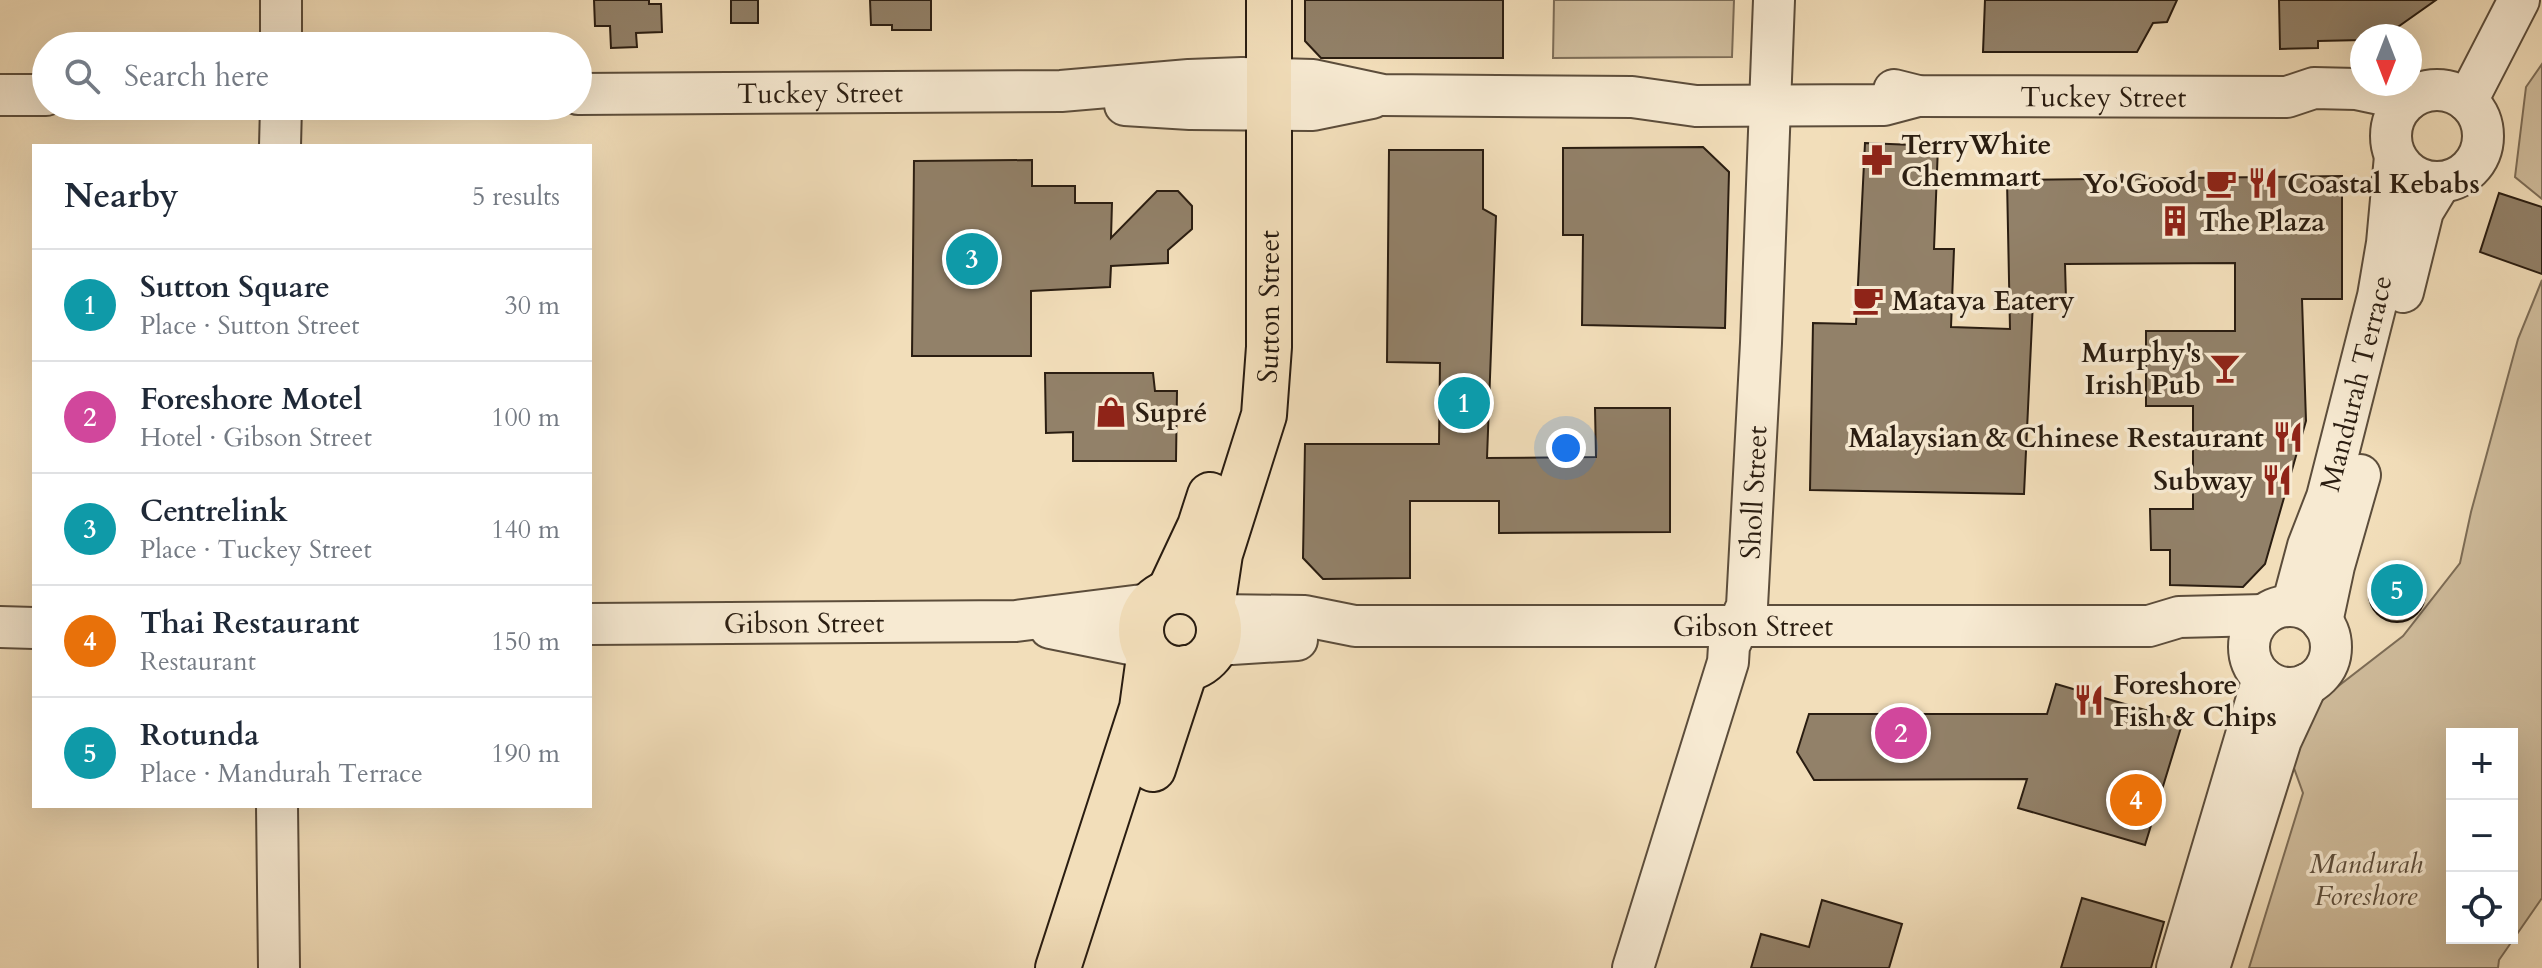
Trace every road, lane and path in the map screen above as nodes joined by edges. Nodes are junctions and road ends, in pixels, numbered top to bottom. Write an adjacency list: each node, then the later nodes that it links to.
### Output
1 (281, 0): 6 (street)
2 (1242, 0): 8 (main road, Sutton Street)
3 (1269, 0): 8 (main road, Sutton Street)
4 (1774, 0): 11 (street, Sholl Street)
5 (2519, 0): 12 (street)
6 (281, 32)
7 (592, 94): 8 (street, Tuckey Street)
8 (1256, 94): 11 (street, Tuckey Street); 17 (main road, Sutton Street); 25 (main road, Sutton Street)
9 (0, 95): 10 (street)
10 (32, 95)
11 (1770, 96): 14 (street, Tuckey Street); 23 (street, Sholl Street)
12 (2467, 101): 14 (street); 16 (street)
13 (281, 120): 15 (street)
14 (2398, 130): 16 (street); 18 (street, Mandurah Terrace)
15 (280, 144)
16 (2440, 183): 18 (street, Mandurah Terrace)
17 (1160, 598): 19 (street, Gibson Street); 25 (main road, Sutton Street); 25 (main road)
18 (2293, 614): 21 (street, Gibson Street); 26 (street); 27 (street)
19 (1016, 621): 20 (street, Gibson Street); 25 (street, Gibson Street)
20 (592, 624)
21 (2149, 626): 23 (street, Gibson Street); 26 (street, Gibson Street)
22 (0, 627): 24 (street)
23 (1738, 627): 25 (street, Gibson Street); 32 (street, Sholl Street)
24 (32, 628)
25 (1187, 640): 30 (main road, Sutton Street); 31 (main road, Sutton Street)
26 (2257, 668): 27 (street); 33 (street)
27 (2307, 684): 34 (street)
28 (277, 808): 29 (street)
29 (279, 968)
30 (1058, 968)
31 (1088, 968)
32 (1633, 968)
33 (2177, 968)
34 (2209, 968)

